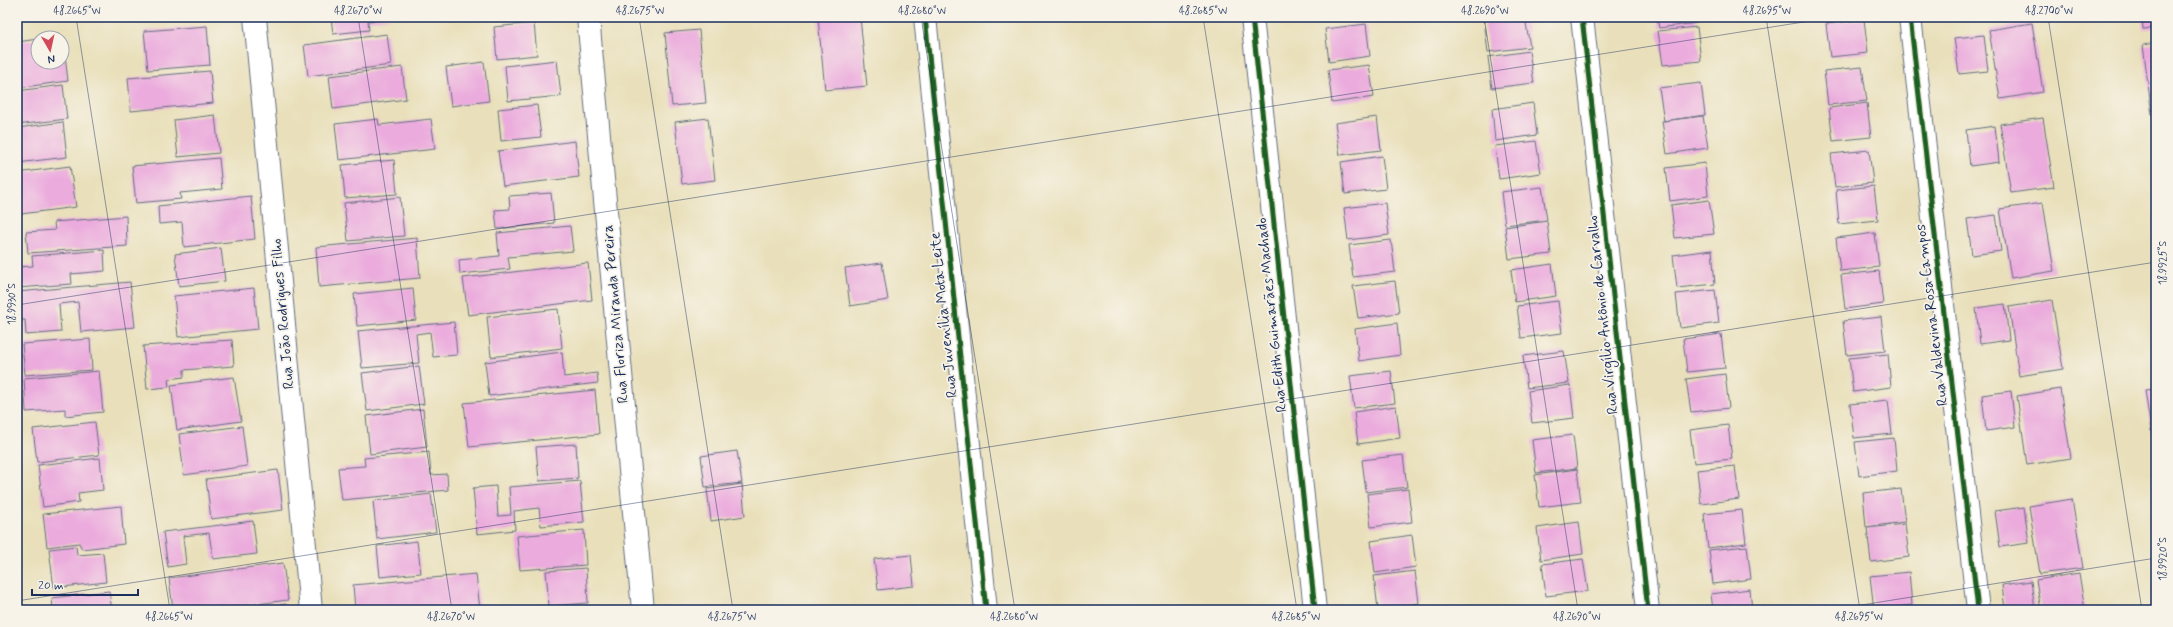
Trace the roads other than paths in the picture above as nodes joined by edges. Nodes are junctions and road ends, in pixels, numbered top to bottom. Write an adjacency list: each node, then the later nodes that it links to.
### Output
1 (255, 17): 7 (street, Rua João Rodrigues Filho)
2 (588, 17): 8 (street, Rua Floriza Miranda Pereira)
3 (925, 17): 9 (street, Rua Juvenília Mota Leite)
4 (1252, 17): 10 (street, Rua Edith Guimarães Machado)
5 (1582, 17): 11 (street, Rua Virgílio Antônio de Carvalho)
6 (1910, 17): 12 (street, Rua Valdevina Rosa Campos)
7 (311, 610)
8 (643, 610)
9 (986, 610)
10 (1316, 610)
11 (1648, 610)
12 (1978, 610)

